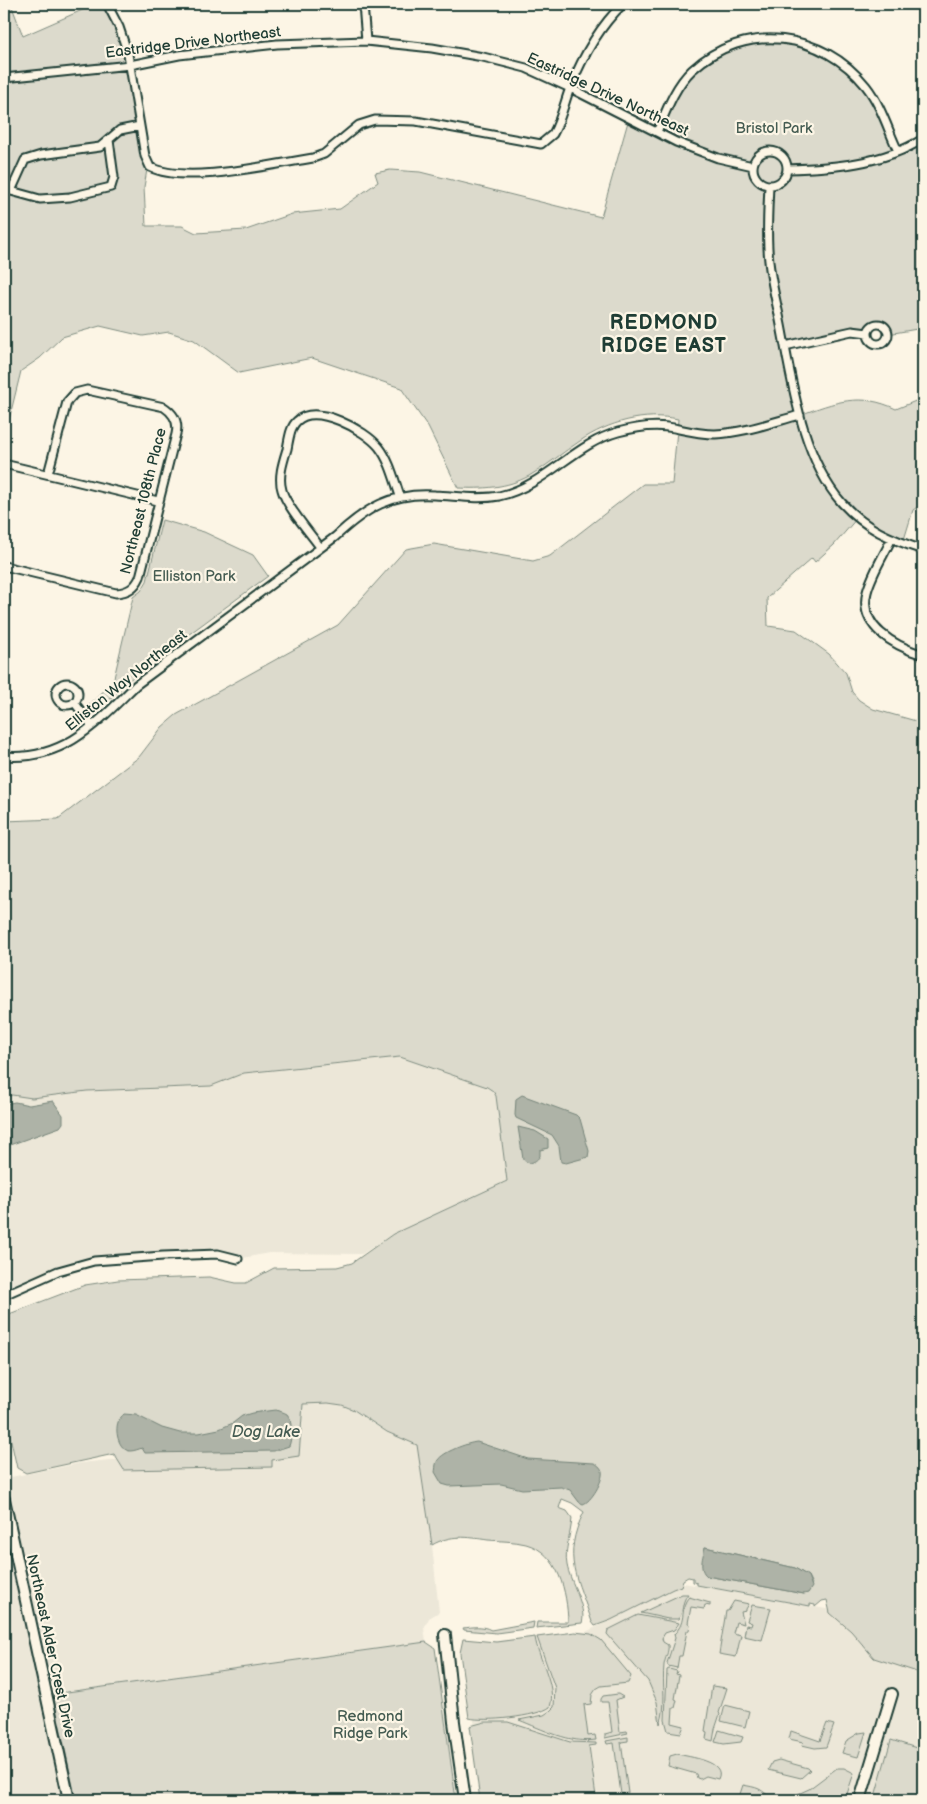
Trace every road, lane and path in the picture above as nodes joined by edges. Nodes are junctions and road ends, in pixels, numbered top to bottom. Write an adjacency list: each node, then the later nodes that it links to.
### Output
1 (107, 4): 5 (street)
2 (364, 4): 4 (street)
3 (621, 4): 7 (street)
4 (366, 41): 5 (street, Eastridge Drive Northeast); 7 (street, Eastridge Drive Northeast)
5 (130, 65): 6 (street, Eastridge Drive Northeast); 8 (street)
6 (4, 78)
7 (570, 88): 8 (street); 9 (street, Eastridge Drive Northeast)
8 (140, 126): 11 (street)
9 (657, 132): 12 (street); 13 (street, Eastridge Drive Northeast)
10 (923, 139): 12 (street)
11 (109, 140): 17 (street); 17 (street)
12 (898, 151): 14 (street)
13 (753, 166): 14 (street); 15 (street)
14 (787, 169): 15 (street)
15 (769, 185): 19 (street)
16 (4, 188): 17 (street)
17 (11, 191)
18 (868, 333): 19 (street)
19 (785, 346): 20 (street)
20 (800, 415): 23 (street, Elliston Way Northeast); 25 (street)
21 (4, 464): 22 (street)
22 (48, 474): 24 (street); 24 (street, Northeast 108th Place)
23 (400, 496): 26 (street, Elliston Way Northeast); 26 (street)
24 (158, 501): 28 (street, Northeast 108th Place)
25 (892, 538): 27 (street); 29 (street)
26 (320, 547): 31 (street, Elliston Way Northeast)
27 (923, 550)
28 (4, 566)
29 (923, 655)
30 (74, 702): 31 (street)
31 (92, 726): 32 (street, Elliston Way Northeast)
32 (4, 756)
33 (238, 1259): 34 (street)
34 (4, 1295)
35 (4, 1499): 38 (street, Northeast Alder Crest Drive)
36 (445, 1635): 39 (street)
37 (892, 1694): 40 (street)
38 (69, 1800)
39 (465, 1800)
40 (860, 1800)

